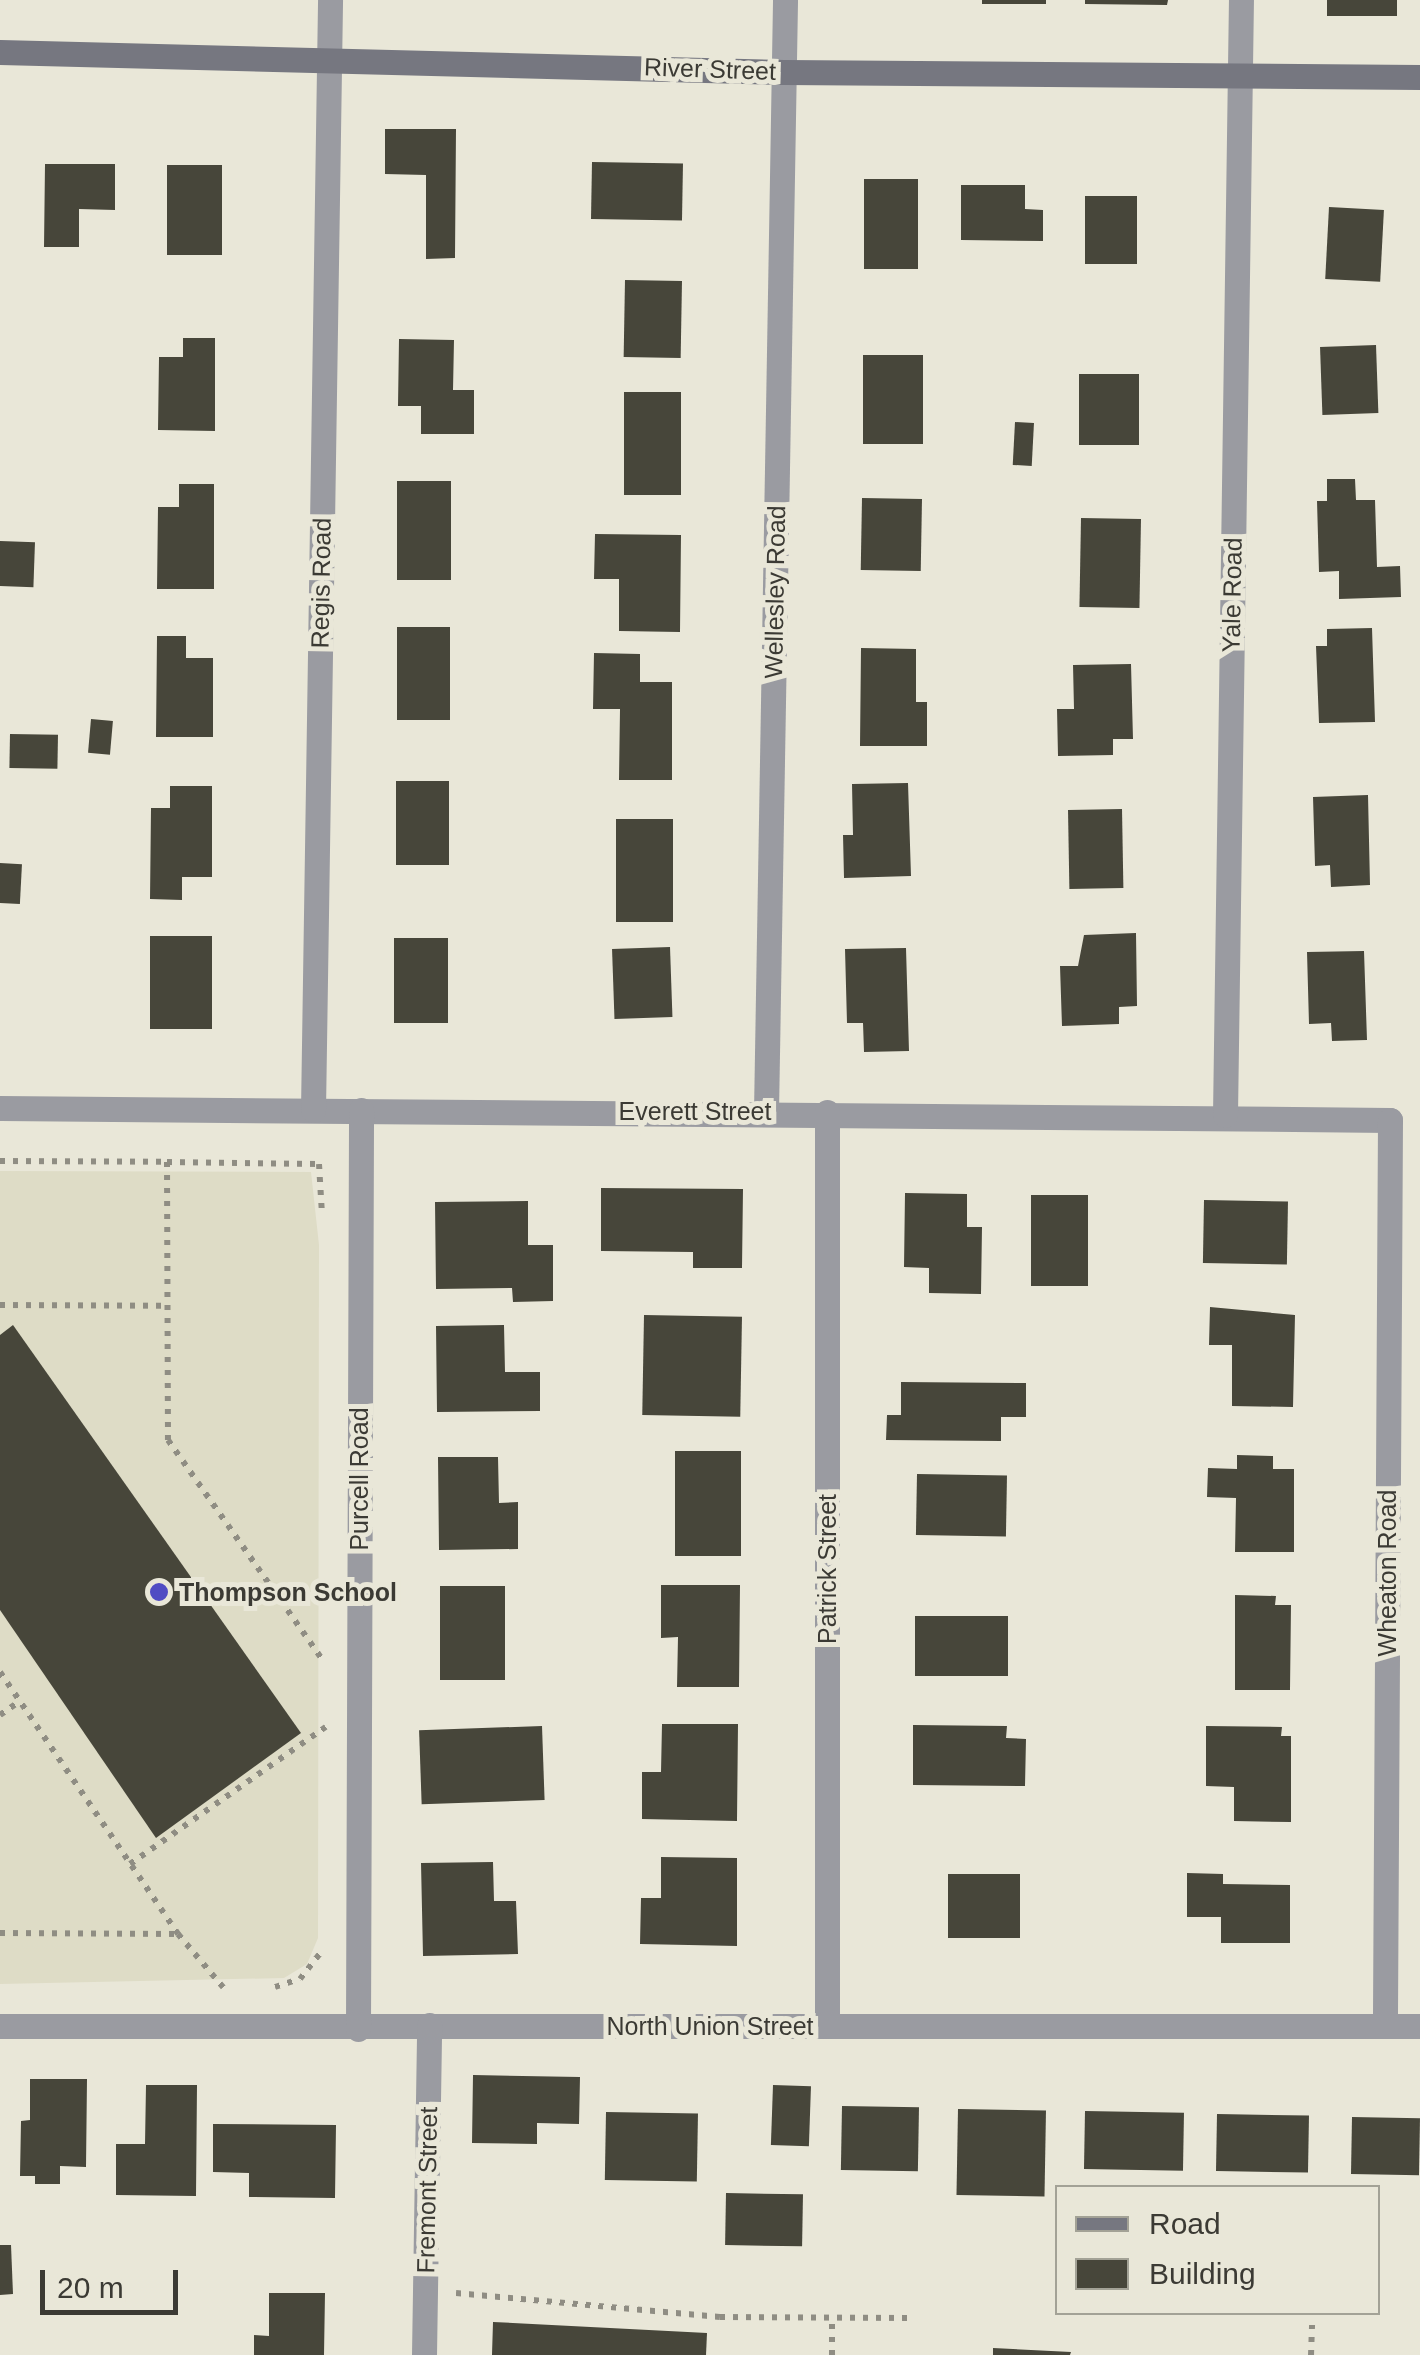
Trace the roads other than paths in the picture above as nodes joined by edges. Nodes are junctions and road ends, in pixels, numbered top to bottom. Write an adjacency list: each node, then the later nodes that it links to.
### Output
1 (330, 0): 5 (street, Regis Road)
2 (785, 0): 6 (street, Wellesley Road)
3 (1241, 0): 7 (street, Yale Road)
4 (0, 52): 5 (street, River Street)
5 (330, 56): 6 (street, River Street); 10 (street, Regis Road)
6 (784, 72): 7 (street, River Street); 12 (street, Wellesley Road)
7 (1239, 75): 8 (street, River Street); 14 (street, Yale Road)
8 (1420, 78)
9 (0, 1108): 10 (street, Everett Street)
10 (313, 1110): 11 (street, Everett Street)
11 (361, 1110): 12 (street, Everett Street); 21 (street, Purcell Road)
12 (766, 1112): 13 (street, Everett Street)
13 (827, 1112): 14 (street, Everett Street); 19 (street, Patrick Street)
14 (1225, 1114): 15 (street, Everett Street)
15 (1390, 1120): 17 (street, Wheaton Road)
16 (428, 2025): 19 (street, North Union Street); 21 (street, North Union Street); 22 (street, Fremont Street)
17 (1385, 2025): 19 (street, North Union Street); 20 (street, North Union Street)
18 (0, 2026): 21 (street, North Union Street)
19 (826, 2026)
20 (1420, 2026)
21 (358, 2029)
22 (424, 2355)

